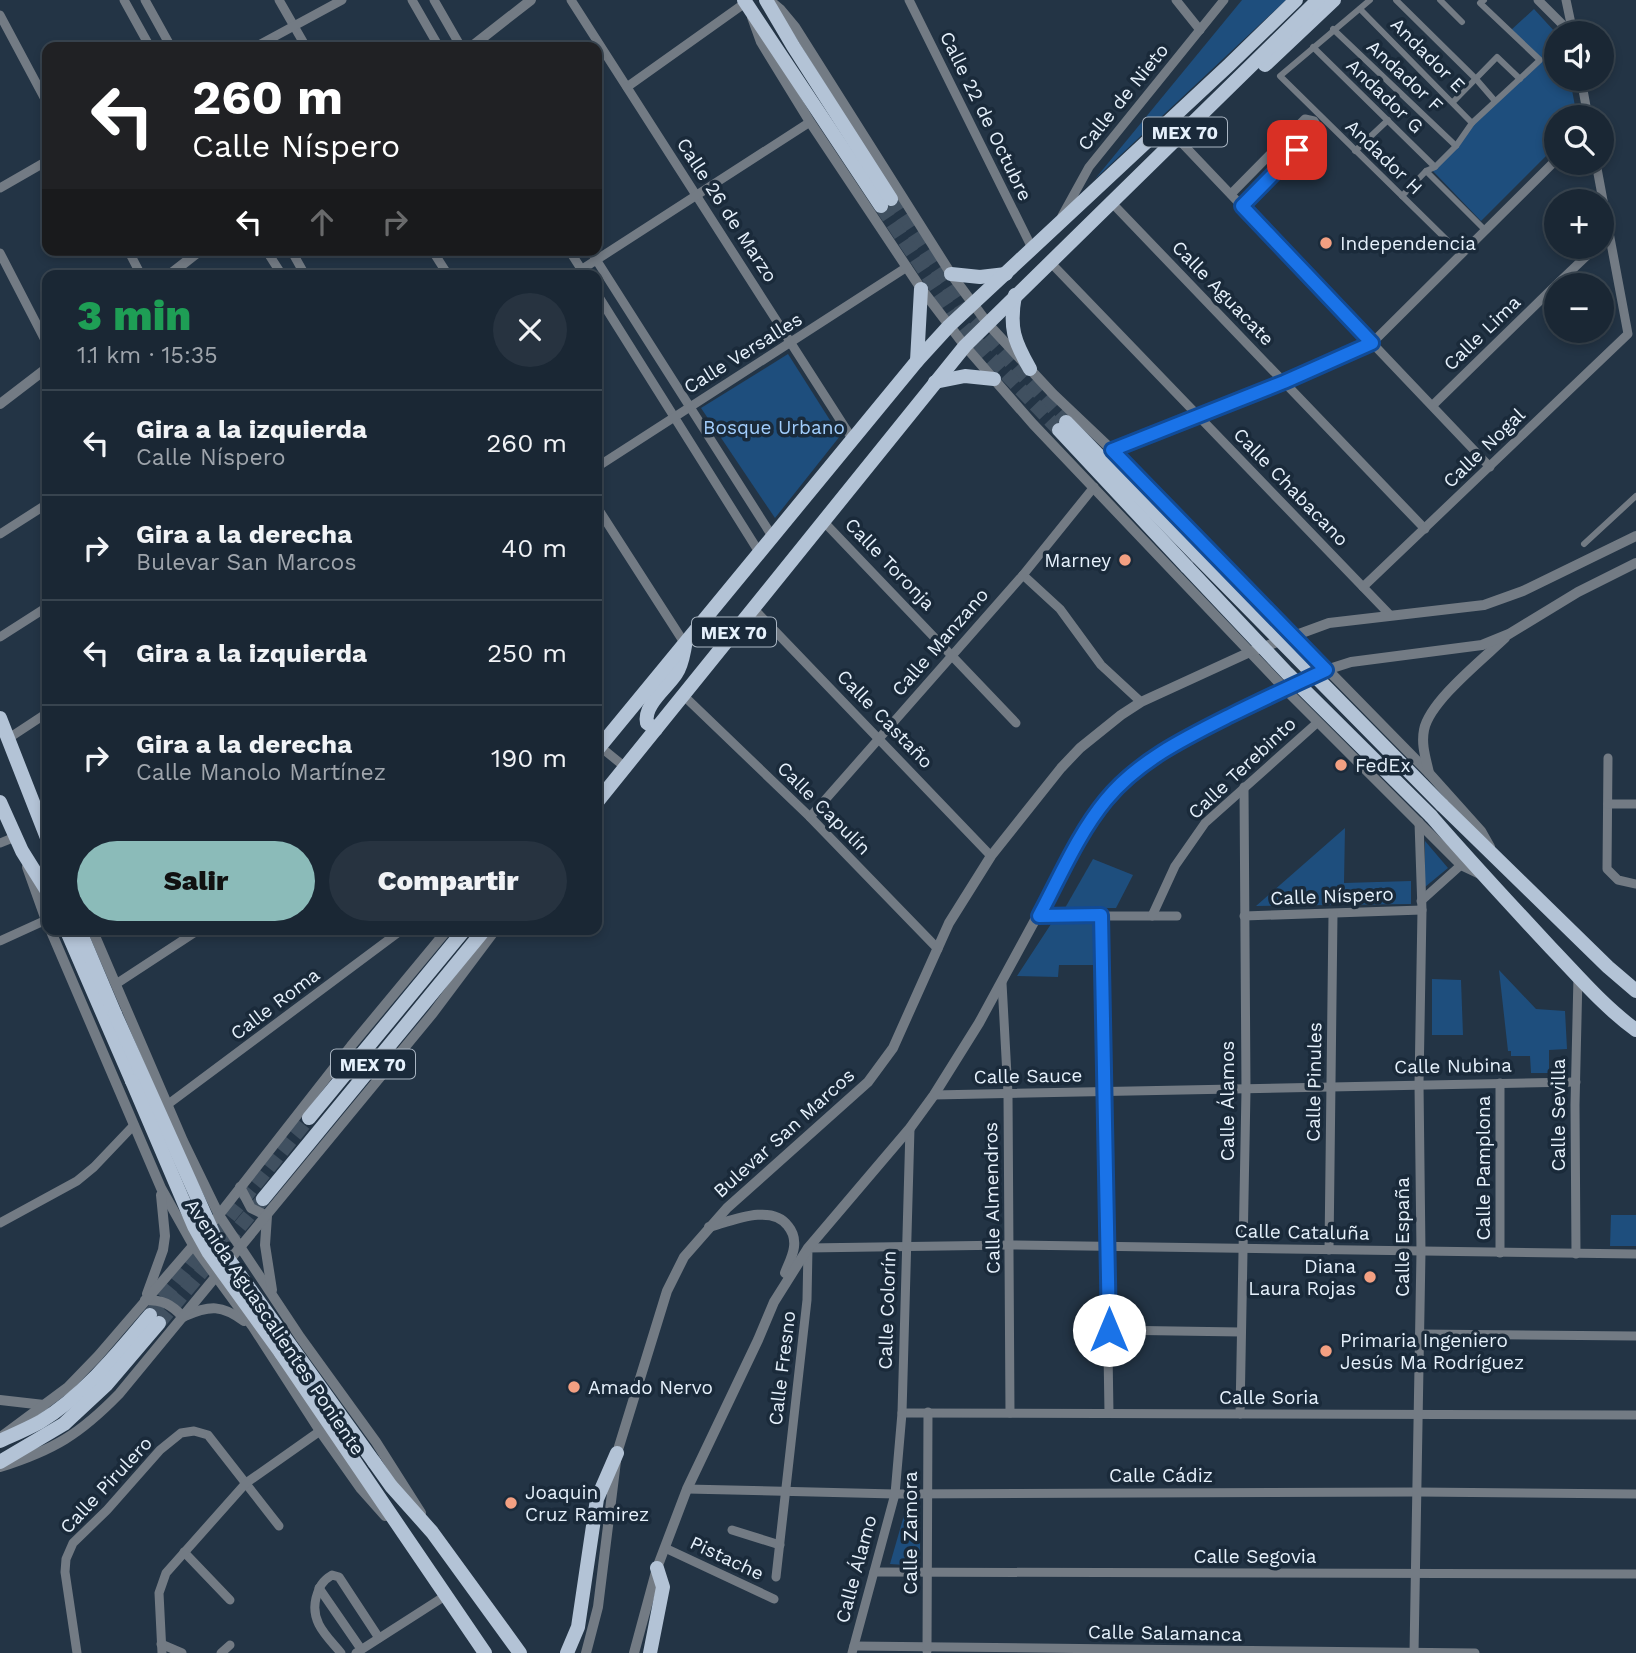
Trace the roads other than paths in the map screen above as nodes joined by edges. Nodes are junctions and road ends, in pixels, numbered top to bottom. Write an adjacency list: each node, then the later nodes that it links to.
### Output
1 (124, 0): 31 (street)
2 (145, 0): 32 (street)
3 (279, 0): 28 (street)
4 (342, 0): 28 (street)
5 (412, 0): 35 (street)
6 (434, 0): 36 (street)
7 (531, 0): 37 (street)
8 (572, 0): 38 (street, Calle 26 de Marzo)
9 (768, 0): 22 (main road); 79 (street)
10 (909, 0): 66 (street, Calle 22 de Octubre)
11 (1176, 0): 30 (street)
12 (1224, 0): 30 (street, Calle de Nieto)
13 (1296, 0): 64 (main road, MEX 70)
14 (1318, 0): 43 (main road, MEX 70)
15 (1334, 0): 43 (main road)
16 (1370, 0): 23 (street, Andador H)
17 (1396, 0): 41 (street)
18 (1440, 0): 27 (street)
19 (1484, 0): 42 (street)
20 (1538, 0): 25 (street)
21 (1566, 0): 26 (street)
22 (746, 4): 44 (street); 49 (street)
23 (1360, 9): 29 (street, Andador H); 46 (street, Andador E)
24 (0, 15): 45 (street)
25 (1560, 21)
26 (1570, 21)
27 (1462, 22)
28 (294, 26): 33 (street); 34 (street)
29 (1333, 29): 40 (street, Andador H); 52 (street, Andador F)
30 (1200, 30): 64 (street, Calle de Nieto)
31 (147, 42)
32 (168, 42)
33 (264, 42)
34 (303, 42)
35 (436, 42)
36 (458, 42)
37 (477, 42)
38 (599, 42)
39 (602, 47): 44 (street, Calle 26 de Marzo)
40 (1313, 47): 48 (street, Andador G); 53 (street, Andador H)
41 (1476, 79): 42 (street); 46 (street); 47 (street)
42 (1520, 79): 47 (street)
43 (1232, 86): 51 (main road, MEX 70)
44 (627, 87): 59 (street, Calle 26 de Marzo)
45 (42, 94)
46 (1453, 102): 50 (street, Andador E)
47 (1495, 102): 50 (street)
48 (1388, 120): 53 (street); 55 (street, Andador G)
49 (810, 122): 59 (street); 75 (street)
50 (1472, 123): 52 (street)
51 (1178, 139): 60 (street); 62 (main road, MEX 70)
52 (1456, 146): 55 (street)
53 (1355, 151): 61 (street, Andador H)
54 (42, 164): 58 (street)
55 (1435, 167): 56 (street)
56 (1426, 170): 61 (street); 65 (street)
57 (1544, 172): 65 (street)
58 (0, 188)
59 (697, 194): 73 (street); 90 (street, Calle 26 de Marzo)
60 (1231, 194): 63 (street); 63 (street)
61 (1402, 196): 68 (street, Andador H)
62 (1112, 203): 74 (main road, MEX 70); 96 (street, Calle Aguacate)
63 (1242, 206): 89 (street)
64 (1060, 222): 66 (main road, MEX 70)
65 (1485, 230): 68 (street)
66 (1032, 248): 80 (main road, MEX 70)
67 (0, 253): 88 (street)
68 (1461, 254): 89 (street)
69 (193, 256): 76 (street)
70 (594, 256): 73 (street)
71 (1583, 259): 78 (street, Calle Lima)
72 (1610, 259): 107 (street, Calle Nogal)
73 (596, 260): 77 (street); 100 (street)
74 (1050, 262): 82 (main road, MEX 70); 101 (street, Calle Chabacano)
75 (907, 267): 81 (street); 90 (street, Calle Versalles)
76 (175, 270)
77 (584, 270)
78 (1568, 273)
79 (951, 274): 80 (main road); 85 (street)
80 (1006, 274): 85 (main road, MEX 70)
81 (922, 289): 87 (street); 92 (main road)
82 (1014, 295): 86 (main road, MEX 70); 93 (main road)
83 (1544, 297): 99 (street, Calle Lima)
84 (602, 302): 102 (street)
85 (972, 304): 86 (street); 87 (main road, MEX 70)
86 (988, 324): 91 (main road, MEX 70); 93 (street)
87 (949, 326): 91 (street); 92 (main road, MEX 70)
88 (42, 334)
89 (1372, 343): 96 (street); 99 (street)
90 (791, 344): 100 (street, Calle Versalles); 104 (street, Calle 26 de Marzo)
91 (965, 346): 95 (street); 97 (main road, MEX 70)
92 (917, 361): 104 (main road, MEX 70)
93 (1030, 369): 105 (street)
94 (42, 372): 98 (street)
95 (994, 379): 97 (main road); 108 (street)
96 (1284, 382): 101 (street); 113 (street, Calle Aguacate)
97 (934, 383): 112 (main road, MEX 70)
98 (0, 404)
99 (1433, 405): 107 (street)
100 (690, 408): 102 (street, Calle Versalles); 115 (street)
101 (1197, 415): 105 (street); 122 (street, Calle Chabacano)
102 (674, 418): 106 (street, Calle Versalles); 118 (street)
103 (1062, 426): 119 (main road)
104 (853, 440): 115 (main road, MEX 70)
105 (1112, 450): 123 (street)
106 (602, 464)
107 (1490, 467): 113 (street, Calle Nogal)
108 (1094, 487): 121 (street, Calle Manzano); 127 (street)
109 (1636, 496): 117 (street)
110 (42, 507): 114 (street)
111 (602, 515): 131 (street)
112 (824, 522): 124 (main road, MEX 70); 133 (street, Calle Toronja)
113 (1424, 529): 122 (street, Calle Nogal)
114 (0, 534)
115 (772, 536): 118 (main road, MEX 70)
116 (1636, 536): 126 (street, Bulevar San Marcos)
117 (1584, 544)
118 (759, 552): 131 (main road, MEX 70)
119 (1192, 561): 158 (main road, bridge); 163 (main road, bridge)
120 (1636, 563): 128 (street)
121 (1023, 575): 133 (street, Calle Manzano); 137 (street)
122 (1363, 587): 126 (street, Calle Chabacano)
123 (1264, 605): 127 (street); 129 (street)
124 (753, 608): 136 (main road, MEX 70); 145 (street, Calle Castaño)
125 (42, 610): 130 (street)
126 (1390, 615): 129 (street, Bulevar San Marcos)
127 (1232, 633): 132 (street)
128 (1509, 634): 134 (street); 151 (street)
129 (1292, 635): 132 (street, Bulevar San Marcos); 134 (street)
130 (0, 637)
131 (685, 644): 143 (main road); 146 (main road, MEX 70)
132 (1250, 652): 135 (street); 137 (street, Bulevar San Marcos)
133 (952, 654): 142 (street, Calle Toronja); 145 (street, Calle Manzano)
134 (1326, 670): 135 (street); 138 (street)
135 (1285, 689): 141 (street); 173 (street)
136 (683, 695): 143 (main road, MEX 70); 157 (street, Calle Capulín)
137 (1141, 702): 164 (street, Bulevar San Marcos)
138 (1368, 713): 147 (street); 151 (street)
139 (42, 716): 144 (street)
140 (0, 718): 144 (main road)
141 (1318, 722): 147 (street); 152 (street, Calle Terebinto)
142 (1016, 723)
143 (656, 729): 150 (main road, MEX 70)
144 (9, 738): 159 (main road)
145 (880, 738): 157 (street, Calle Manzano); 164 (street, Calle Castaño)
146 (602, 739)
147 (1340, 743): 158 (street)
148 (602, 747): 150 (street)
149 (1608, 758): 155 (street)
150 (625, 767): 153 (main road, MEX 70)
151 (1429, 773): 163 (street)
152 (1244, 787): 174 (street, Calle Terebinto); 176 (street, Calle Álamos)
153 (602, 796)
154 (0, 802): 160 (main road, Avenida Aguascalientes Poniente)
155 (1608, 804): 156 (street); 168 (street)
156 (1636, 804)
157 (810, 817): 189 (street, Calle Capulín)
158 (1425, 819): 165 (street); 166 (main road); 169 (street, Calle España)
159 (42, 821)
160 (15, 837): 161 (street); 162 (main road, Avenida Aguascalientes Poniente)
161 (0, 844)
162 (22, 851): 167 (main road, Avenida Aguascalientes Poniente); 170 (street, Avenida Aguascalientes Poniente)
163 (1492, 852): 193 (main road)
164 (991, 856): 189 (street, Bulevar San Marcos)
165 (1461, 865): 166 (street); 169 (street)
166 (1481, 874): 190 (main road)
167 (42, 883)
168 (1636, 884)
169 (1421, 905): 171 (street, Calle Níspero); 197 (street, Calle España)
170 (42, 907)
171 (1334, 914): 176 (street, Calle Níspero); 198 (street, Calle Pinules)
172 (1101, 915): 173 (street); 174 (street); 200 (street)
173 (1039, 916): 191 (street)
174 (1152, 916): 175 (street)
175 (1177, 916)
176 (1244, 916): 199 (street, Calle Álamos)
177 (42, 926): 188 (street)
178 (53, 935): 205 (street, Avenida Aguascalientes Poniente)
179 (69, 935): 261 (main road, Avenida Aguascalientes Poniente, bridge)
180 (82, 935): 260 (main road, Avenida Aguascalientes Poniente, bridge)
181 (95, 935): 192 (street, Avenida Aguascalientes Poniente)
182 (191, 935): 192 (street)
183 (395, 935): 203 (street, Calle Roma)
184 (443, 935): 209 (street, MEX 70)
185 (460, 935): 204 (main road, MEX 70)
186 (480, 935): 211 (main road, MEX 70)
187 (492, 935): 213 (street, MEX 70)
188 (0, 941)
189 (938, 949): 215 (street, Bulevar San Marcos)
190 (1578, 976): 194 (main road); 195 (street, Calle Sevilla)
191 (1002, 983): 201 (street, Calle Almendros); 202 (street)
192 (116, 984): 203 (street, Avenida Aguascalientes Poniente)
193 (1636, 992)
194 (1636, 1030)
195 (1576, 1082): 196 (street, Calle Nubina); 226 (street, Calle Sevilla)
196 (1500, 1083): 197 (street, Calle Nubina); 225 (street, Calle Pamplona)
197 (1419, 1084): 198 (street, Calle Nubina); 224 (street, Calle España)
198 (1332, 1087): 199 (street, Calle Sauce); 223 (street, Calle Pinules)
199 (1246, 1090): 200 (street, Calle Sauce); 222 (street, Calle Álamos)
200 (1106, 1093): 201 (street, Calle Sauce); 219 (street)
201 (1008, 1094): 202 (street, Calle Sauce); 217 (street, Calle Almendros)
202 (934, 1095): 206 (street)
203 (167, 1105): 207 (street, Avenida Aguascalientes Poniente)
204 (309, 1118)
205 (134, 1125): 208 (street, Avenida Aguascalientes Poniente); 214 (street)
206 (911, 1128): 218 (street, Calle Colorín); 221 (street)
207 (183, 1141): 208 (street); 212 (street, Avenida Aguascalientes Poniente)
208 (148, 1156): 210 (street, Avenida Aguascalientes Poniente)
209 (240, 1187): 212 (street, MEX 70); 213 (street)
210 (161, 1188): 216 (street, Avenida Aguascalientes Poniente); 230 (street)
211 (262, 1199)
212 (219, 1215): 216 (street, MEX 70); 220 (street, Avenida Aguascalientes Poniente)
213 (267, 1216): 220 (street, MEX 70); 229 (street)
214 (0, 1223)
215 (709, 1227): 231 (street); 249 (street, Bulevar San Marcos)
216 (193, 1245): 228 (street, Avenida Aguascalientes Poniente); 230 (street, MEX 70)
217 (1010, 1245): 218 (street); 219 (street, Calle Cataluña); 242 (street, Calle Almendros)
218 (907, 1246): 221 (street); 240 (street, Calle Colorín)
219 (1108, 1247): 222 (street, Calle Cataluña); 234 (street)
220 (239, 1248): 228 (street, MEX 70); 229 (street, Avenida Aguascalientes Poniente)
221 (808, 1248): 231 (street); 253 (street, Calle Fresno)
222 (1243, 1249): 223 (street, Calle Cataluña); 235 (street, Calle Álamos)
223 (1329, 1250): 224 (street, Calle Cataluña)
224 (1421, 1252): 225 (street, Calle Cataluña); 236 (street, Calle España)
225 (1500, 1253): 226 (street, Calle Cataluña)
226 (1576, 1254): 227 (street, Calle Cataluña)
227 (1636, 1254)
228 (215, 1276): 232 (street, MEX 70); 233 (street, Avenida Aguascalientes Poniente)
229 (275, 1299): 233 (street); 260 (street, Avenida Aguascalientes Poniente)
230 (145, 1300): 232 (street); 239 (street, MEX 70)
231 (774, 1302): 252 (street)
232 (183, 1317): 233 (street); 250 (street, MEX 70)
233 (253, 1327): 247 (street, Avenida Aguascalientes Poniente)
234 (1109, 1330): 235 (street); 243 (street)
235 (1241, 1332): 245 (street, Calle Álamos)
236 (1420, 1334): 237 (street); 244 (street, Calle España)
237 (1636, 1336)
238 (0, 1400): 239 (street)
239 (44, 1405): 248 (street, MEX 70)
240 (902, 1412): 241 (street, Calle Soria); 255 (street, Calle Colorín)
241 (928, 1412): 242 (street, Calle Soria); 256 (street, Calle Zamora)
242 (1010, 1413): 243 (street, Calle Soria)
243 (1109, 1413): 245 (street, Calle Soria)
244 (1418, 1413): 245 (street, Calle Soria); 246 (street, Calle Soria); 254 (street, Calle España)
245 (1240, 1415)
246 (1636, 1415)
247 (320, 1431): 251 (street); 261 (street, Avenida Aguascalientes Poniente)
248 (0, 1439): 250 (main road, MEX 70)
249 (617, 1453): 287 (main road); 288 (street, Bulevar San Marcos)
250 (0, 1464)
251 (246, 1483): 258 (street, Calle Pirulero); 264 (street); 281 (street, Calle Pirulero)
252 (687, 1489): 253 (street, Calle Cádiz); 263 (street)
253 (784, 1491): 255 (street, Calle Cádiz); 262 (street, Calle Fresno)
254 (1417, 1492): 256 (street, Calle Cádiz); 257 (street, Calle Cádiz); 268 (street, Calle España)
255 (895, 1493): 256 (street, Calle Cádiz); 266 (street, Calle Álamo)
256 (927, 1493): 267 (street, Calle Zamora)
257 (1636, 1494)
258 (279, 1526)
259 (732, 1530): 262 (street)
260 (432, 1532): 286 (main road, Avenida Aguascalientes Poniente)
261 (407, 1540): 272 (main road, Avenida Aguascalientes Poniente)
262 (780, 1545): 270 (street, Calle Fresno)
263 (664, 1548): 265 (street); 273 (street, Pistache)
264 (184, 1552): 274 (street); 277 (street)
265 (657, 1568): 289 (street); 290 (main road)
266 (874, 1572): 267 (street, Calle Segovia); 278 (street, Calle Álamo)
267 (929, 1573): 268 (street, Calle Segovia); 280 (street, Calle Zamora)
268 (1416, 1573): 269 (street, Calle Segovia); 291 (street, Calle España)
269 (1636, 1574)
270 (776, 1577)
271 (319, 1588): 275 (street); 279 (street); 284 (street)
272 (445, 1596): 275 (street); 285 (main road, Avenida Aguascalientes Poniente)
273 (775, 1599)
274 (230, 1600)
275 (379, 1638): 279 (street)
276 (230, 1645): 283 (street)
277 (162, 1649): 282 (street)
278 (853, 1650): 280 (street, Calle Salamanca)
279 (359, 1651)
280 (927, 1651): 291 (street, Calle Salamanca)
281 (77, 1653)
282 (182, 1653)
283 (221, 1653)
284 (341, 1653)
285 (485, 1653)
286 (520, 1653)
287 (567, 1653)
288 (586, 1653)
289 (634, 1653)
290 (650, 1653)
291 (1414, 1653): 292 (street, Calle Salamanca)
292 (1475, 1653)

